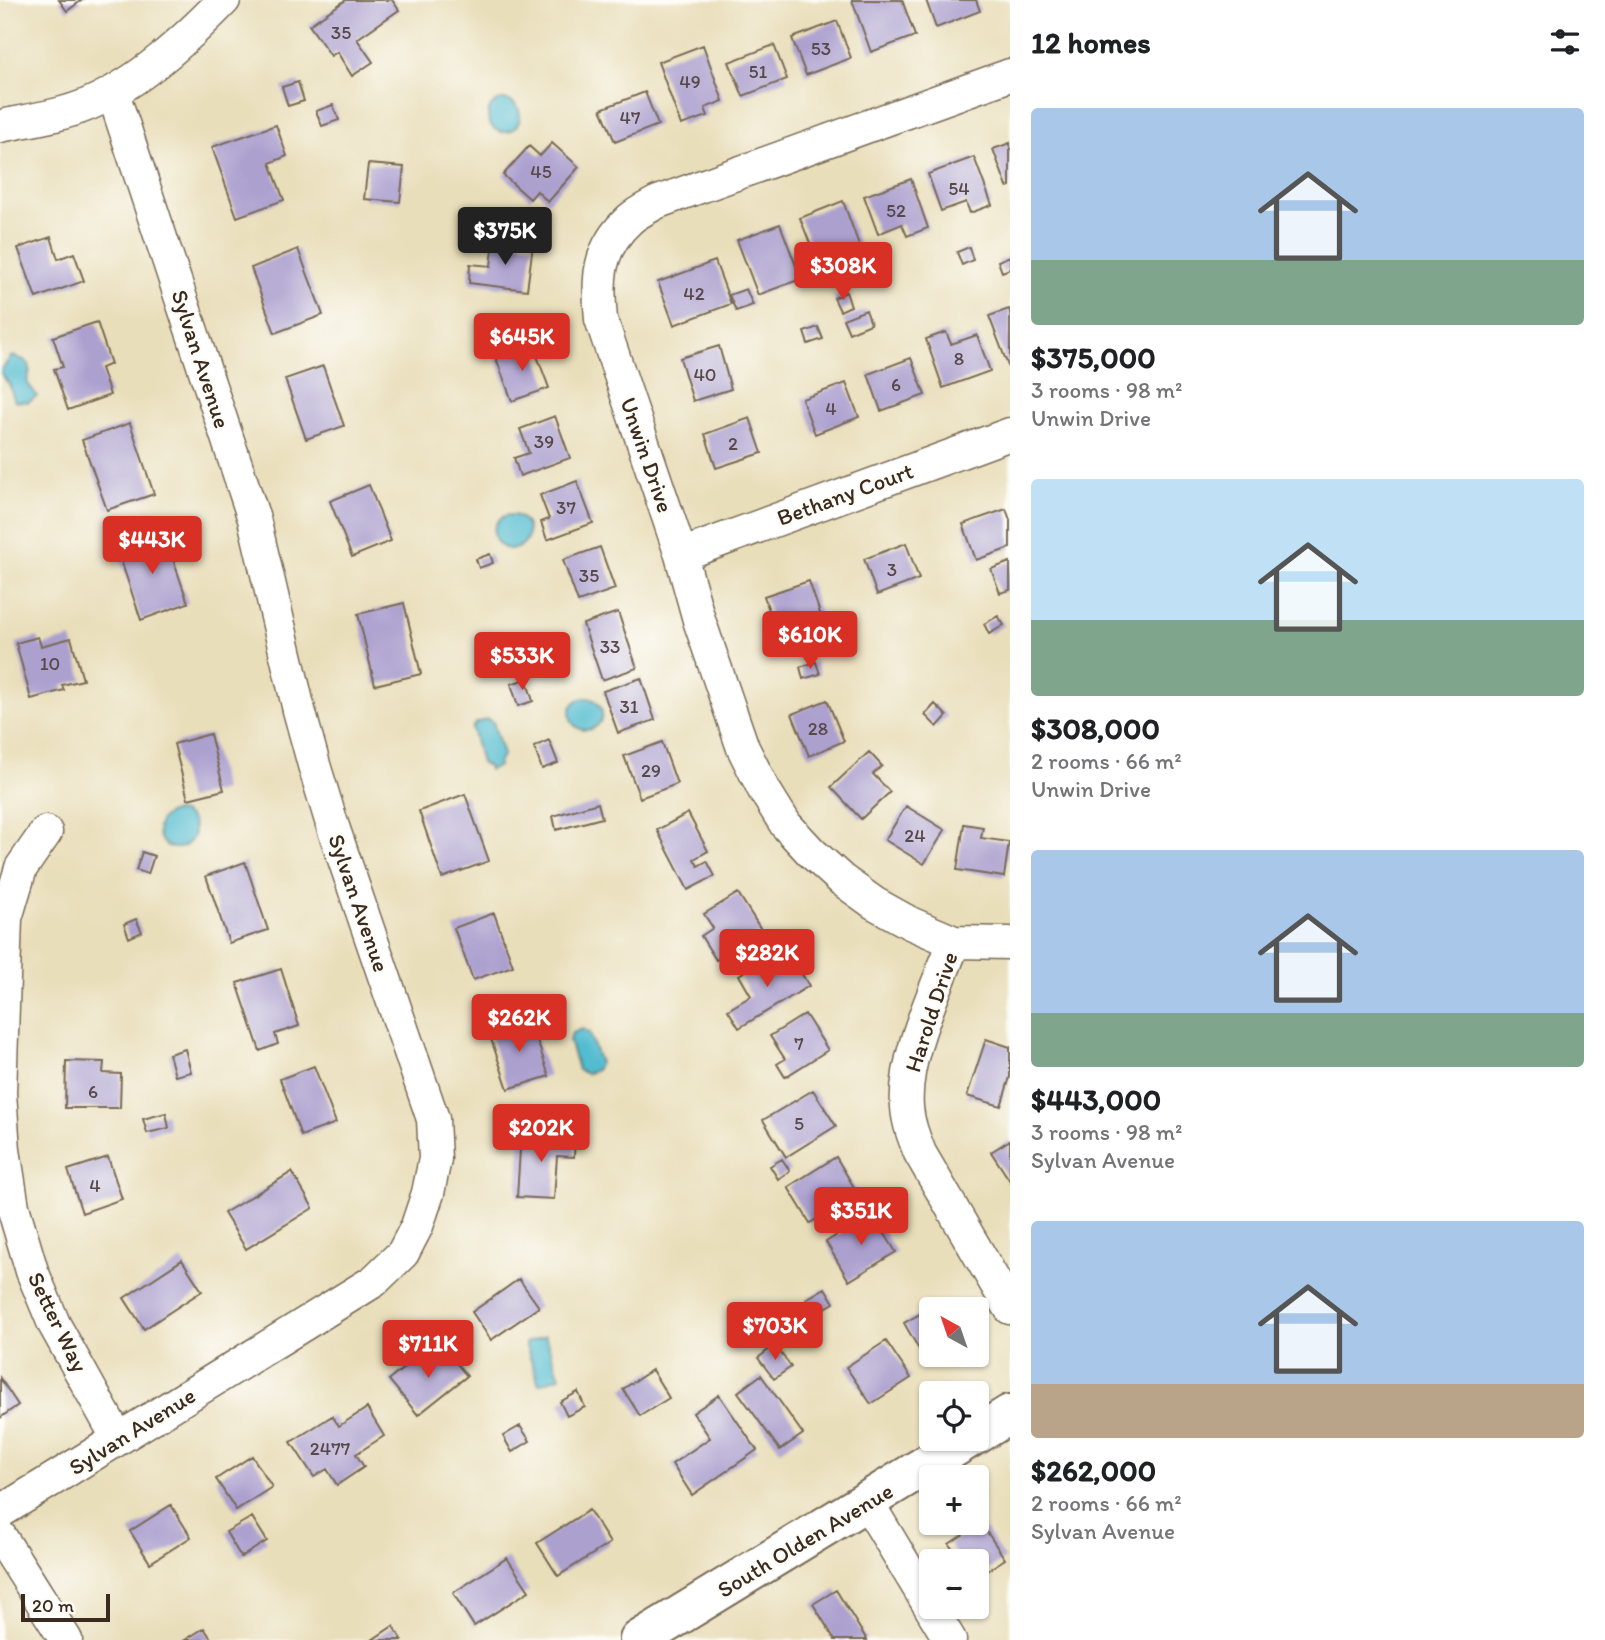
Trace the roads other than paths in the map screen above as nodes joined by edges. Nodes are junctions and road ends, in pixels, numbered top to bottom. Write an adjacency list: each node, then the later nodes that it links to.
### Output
1 (224, 0): 3 (street)
2 (1010, 75): 6 (street, Unwin Drive)
3 (113, 93): 4 (street); 13 (street, Sylvan Avenue)
4 (0, 126)
5 (1010, 434): 6 (street, Bethany Court)
6 (681, 555): 8 (street, Unwin Drive)
7 (46, 832): 13 (street, Setter Way)
8 (954, 942): 9 (street, Unwin Drive); 10 (street, Harold Drive)
9 (1010, 943)
10 (1010, 1308)
11 (1010, 1414): 12 (main road)
12 (989, 1427)
13 (118, 1439): 16 (street, Sylvan Avenue)
14 (949, 1451): 15 (main road, South Olden Avenue)
15 (867, 1502): 19 (main road, South Olden Avenue); 20 (street)
16 (0, 1512)
17 (0, 1536): 18 (street)
18 (66, 1640)
19 (639, 1640)
20 (950, 1640)

